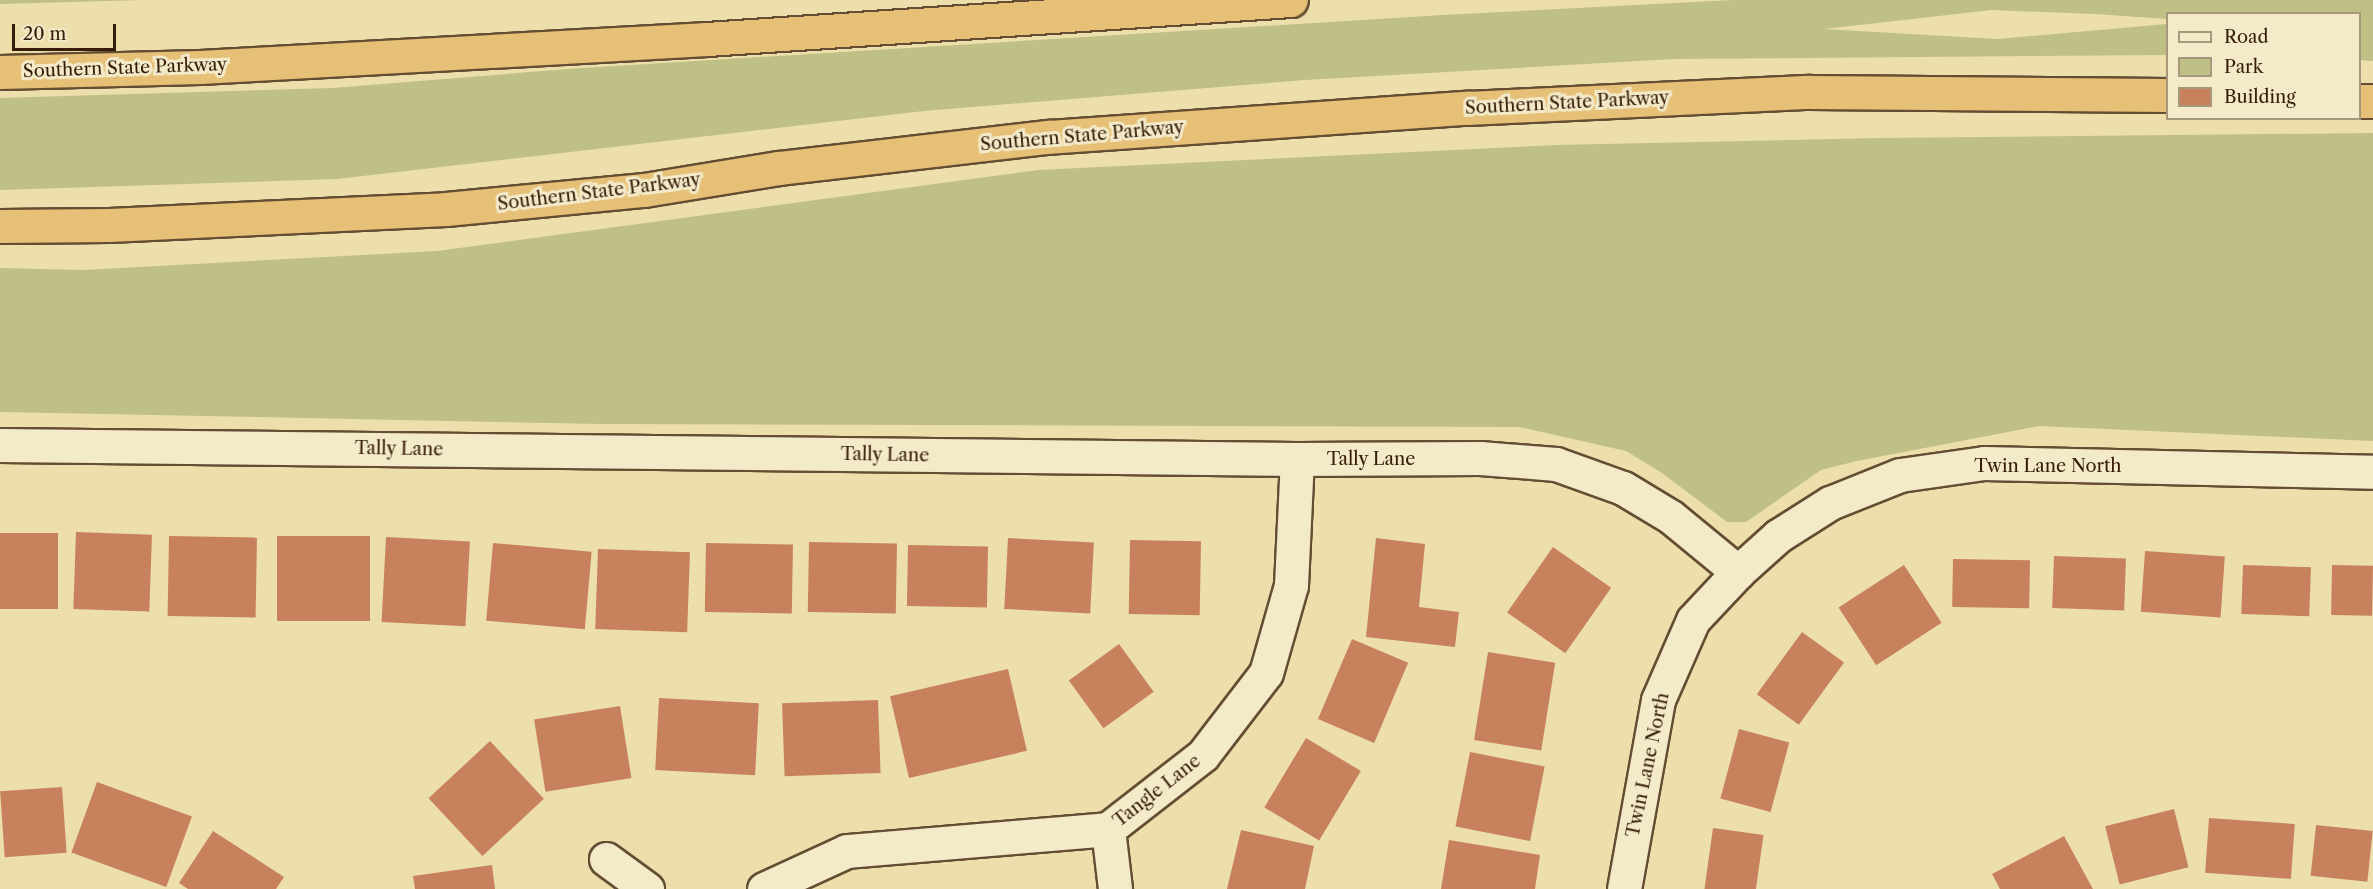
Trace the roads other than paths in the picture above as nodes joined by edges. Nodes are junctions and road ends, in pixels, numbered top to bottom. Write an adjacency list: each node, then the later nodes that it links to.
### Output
1 (1291, 0): 2 (highway, Southern State Parkway)
2 (0, 72)
3 (2166, 94): 4 (highway, Southern State Parkway)
4 (0, 226)
5 (0, 445): 6 (street, Tally Lane)
6 (1297, 459): 8 (street, Tally Lane); 9 (street, Tangle Lane)
7 (2373, 472): 8 (street, Twin Lane North)
8 (1738, 572): 14 (street, Twin Lane North)
9 (1108, 829): 12 (street, Tangle Lane); 13 (street)
10 (606, 859): 11 (street)
11 (646, 889)
12 (764, 889)
13 (1115, 889)
14 (1624, 889)

